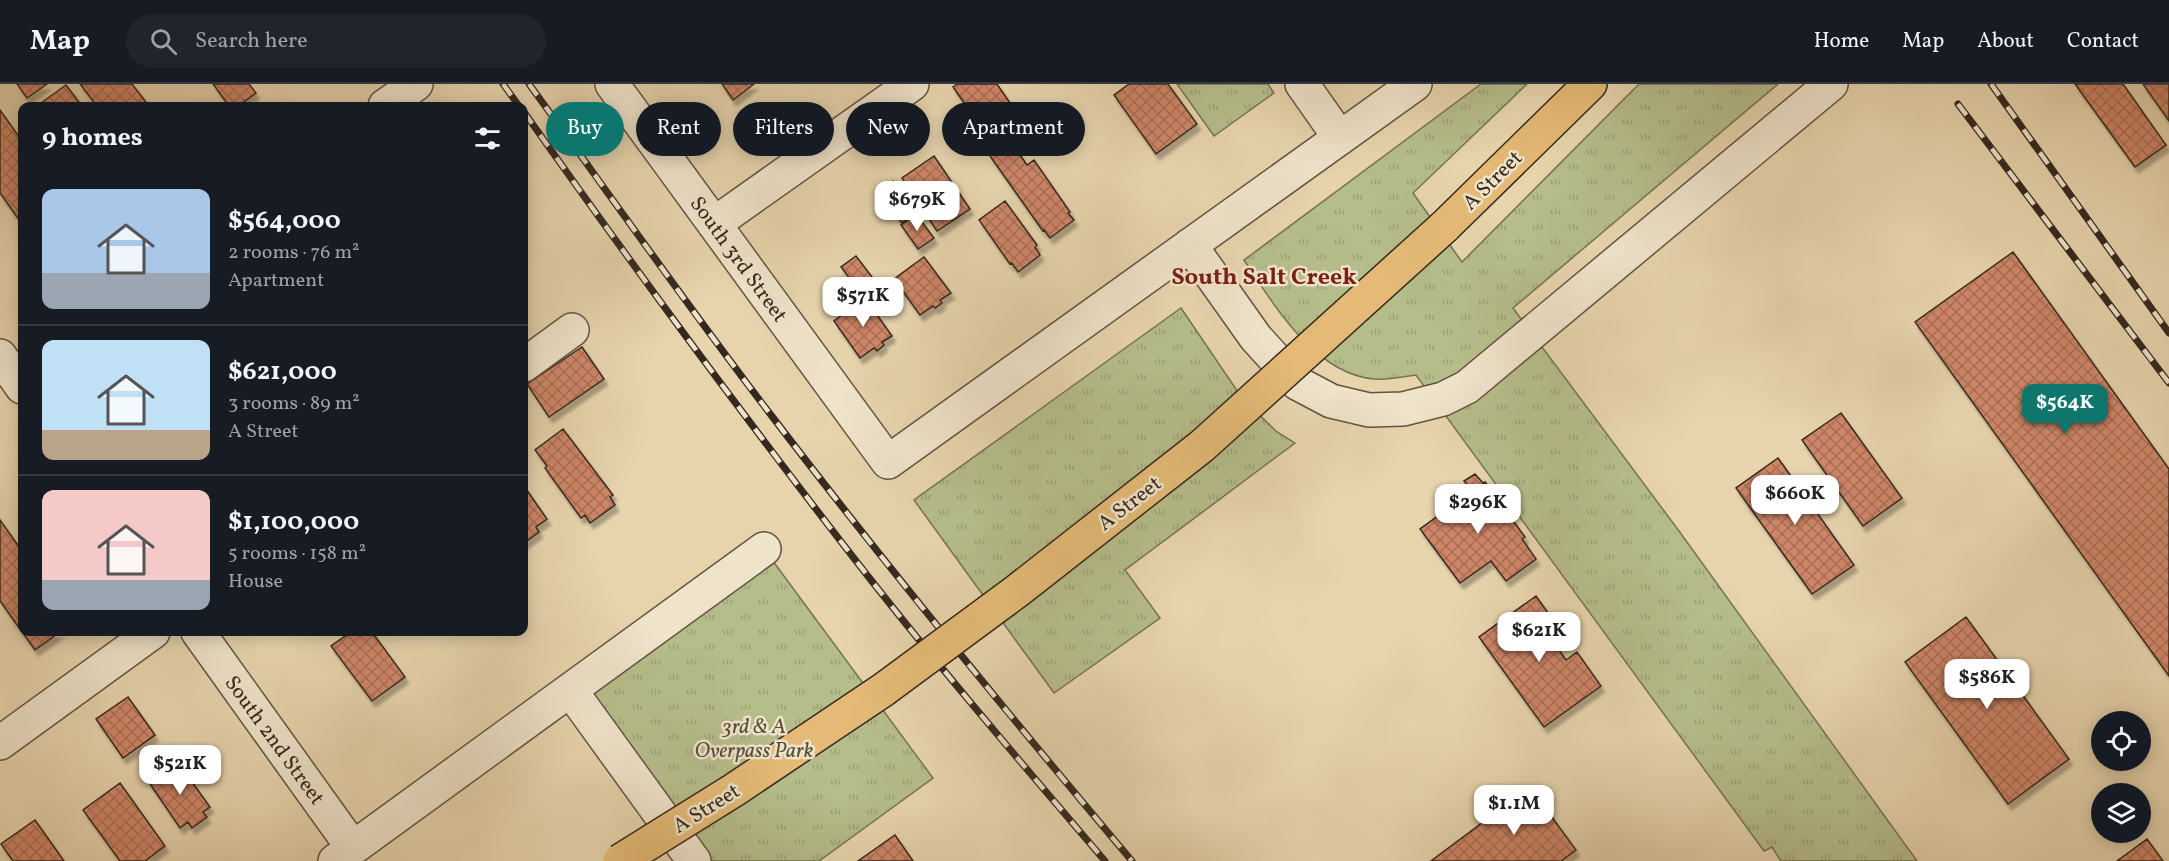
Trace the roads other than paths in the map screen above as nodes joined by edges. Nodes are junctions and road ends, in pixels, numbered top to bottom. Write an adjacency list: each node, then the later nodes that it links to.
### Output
1 (417, 84): 8 (street)
2 (612, 84): 10 (street, South 3rd Street)
3 (912, 84): 10 (street)
4 (1302, 84): 9 (street)
5 (1415, 84): 9 (street)
6 (1590, 84): 20 (main road, A Street, bridge)
7 (1831, 84): 11 (street)
8 (391, 102)
9 (1340, 138): 11 (street)
10 (714, 224): 11 (street, South 3rd Street)
11 (1190, 245)
12 (572, 330): 13 (street)
13 (528, 362)
14 (764, 549): 17 (street)
15 (147, 636): 18 (street)
16 (201, 636): 19 (street, South 2nd Street)
17 (571, 691): 19 (street); 21 (street)
18 (0, 743)
19 (344, 854)
20 (620, 861)
21 (694, 861)

